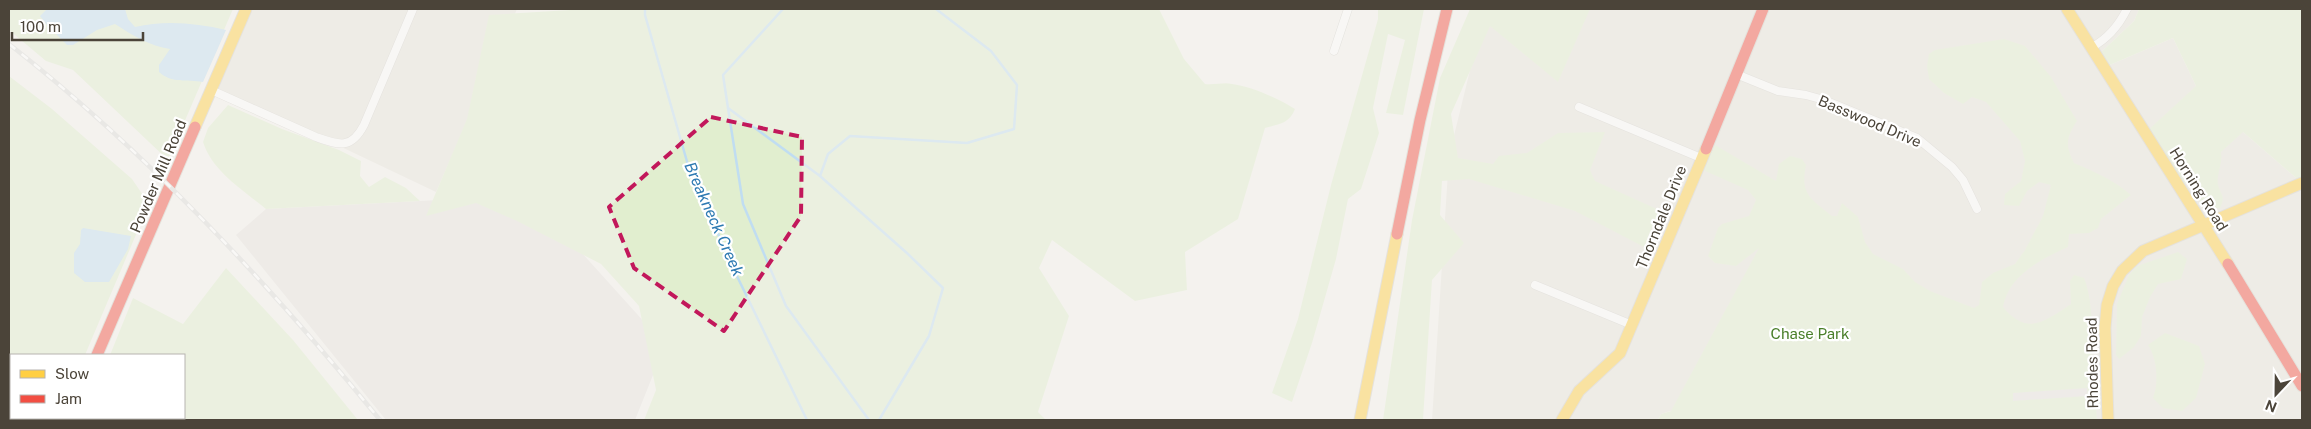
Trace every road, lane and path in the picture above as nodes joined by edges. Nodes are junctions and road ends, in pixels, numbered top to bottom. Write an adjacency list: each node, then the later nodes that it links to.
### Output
1 (246, 9): 11 (street, Powder Mill Road)
2 (413, 9): 11 (street)
3 (1348, 9): 9 (street)
4 (1447, 9): 21 (street)
5 (1763, 9): 10 (street, Thorndale Drive)
6 (2068, 9): 8 (street, Horning Road)
7 (2127, 9): 8 (street)
8 (2092, 47): 16 (street, Horning Road)
9 (1334, 51)
10 (1736, 74): 13 (street, Thorndale Drive); 15 (street, Basswood Drive)
11 (211, 90): 19 (street, Powder Mill Road)
12 (1579, 107): 13 (street)
13 (1701, 158): 18 (street, Thorndale Drive)
14 (2302, 183): 16 (street, Rhodes Road)
15 (1977, 209)
16 (2204, 224): 20 (street, Horning Road); 23 (street, Rhodes Road)
17 (1535, 285): 18 (street)
18 (1632, 325): 22 (street, Thorndale Drive)
19 (98, 354)
20 (2302, 386)
21 (1360, 420)
22 (1562, 420)
23 (2108, 420)

